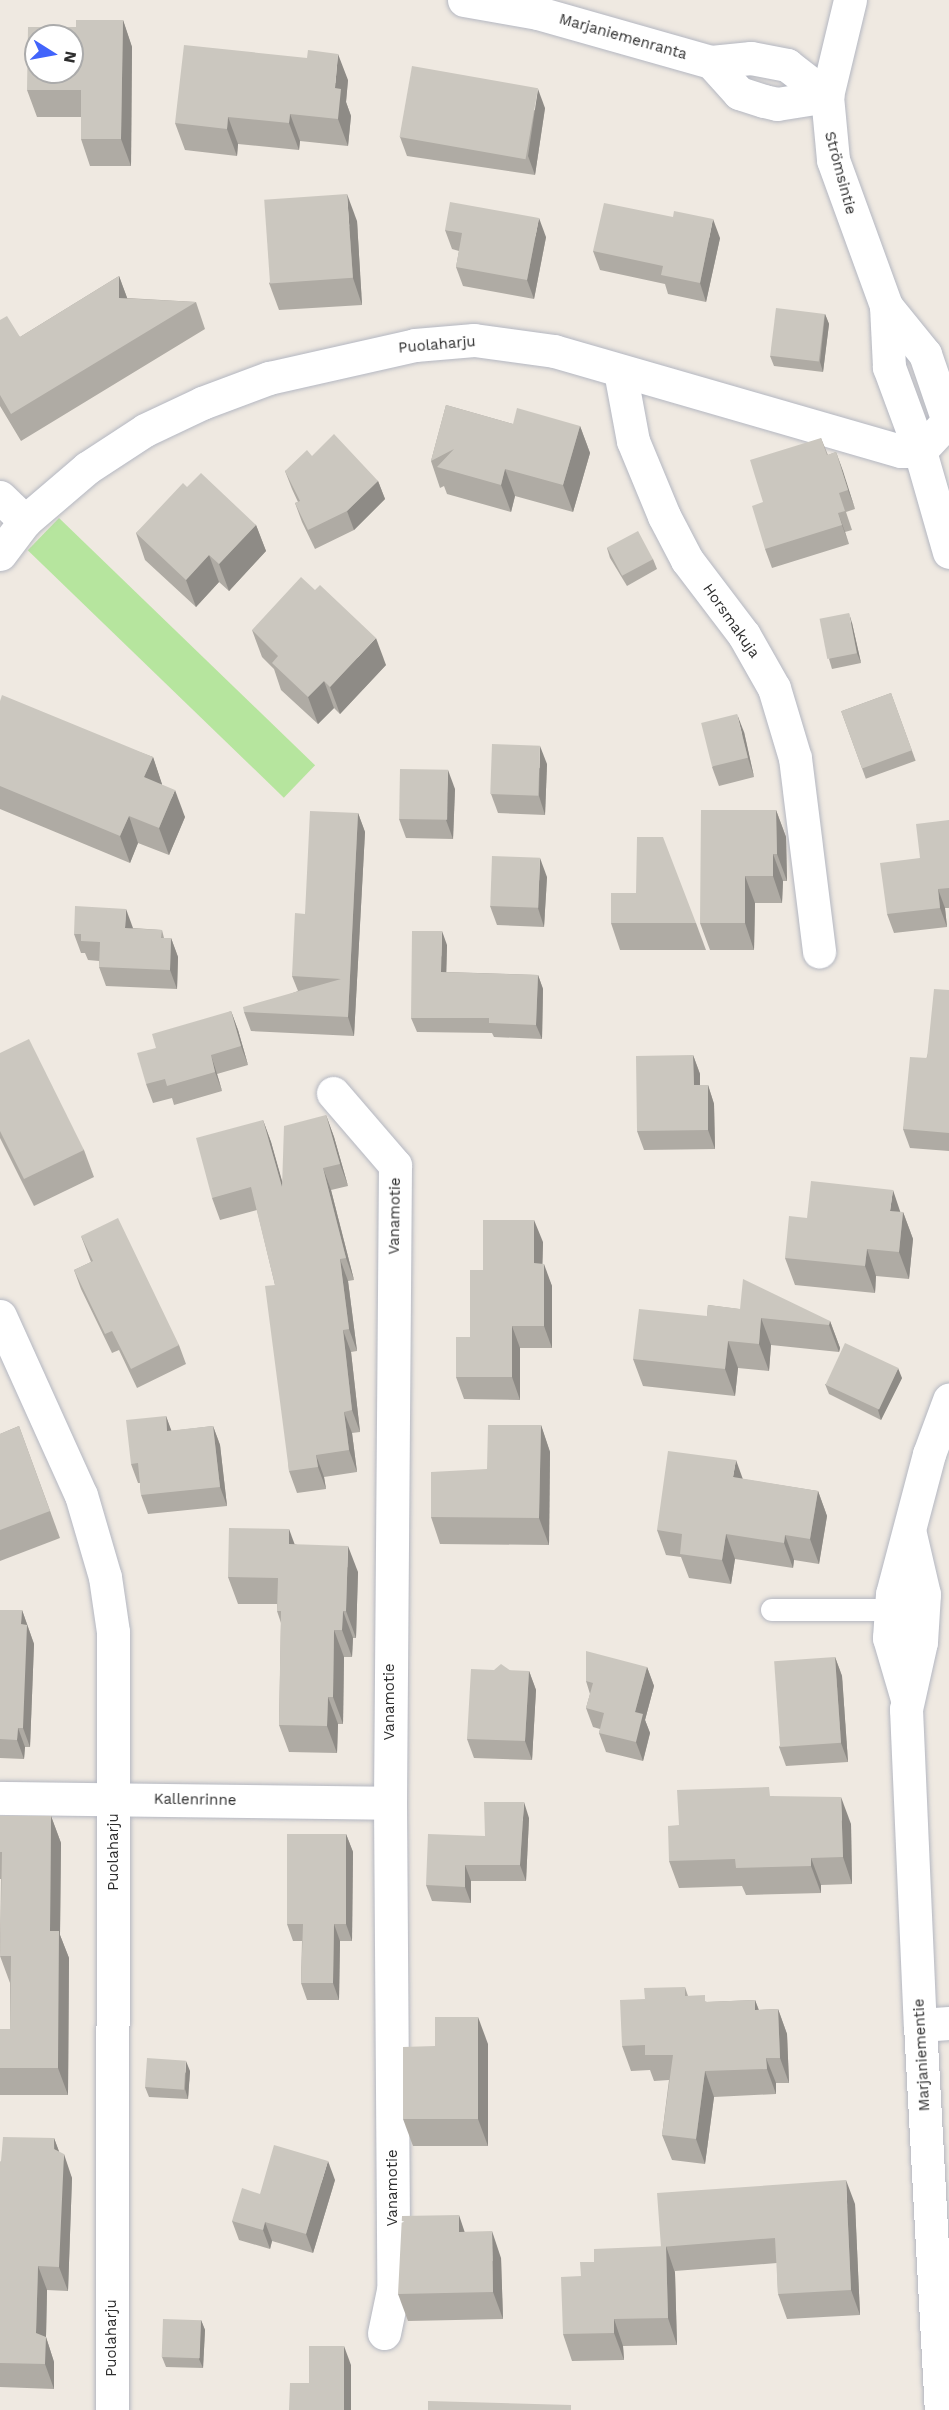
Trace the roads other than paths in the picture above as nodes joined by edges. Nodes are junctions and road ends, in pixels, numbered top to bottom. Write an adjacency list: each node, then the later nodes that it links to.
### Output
1 (464, 0): 3 (street, Marjaniemenranta)
2 (850, 0): 3 (street, Strömsintie)
3 (827, 96): 4 (street, Strömsintie)
4 (886, 306): 6 (street, Strömsintie); 7 (street, Strömsintie)
5 (620, 371): 7 (street, Puolaharju); 9 (street, Puolaharju); 12 (street, Horsmakuja)
6 (949, 422): 7 (street)
7 (935, 454): 10 (street)
8 (0, 497): 9 (street)
9 (25, 521): 11 (street, Puolaharju)
10 (949, 552)
11 (0, 554)
12 (819, 952)
13 (333, 1093): 22 (street, Vanamotie)
14 (0, 1316): 21 (street, Puolaharju)
15 (949, 1400): 16 (street, Marjaniementie)
16 (910, 1534): 18 (street, Marjaniementie); 19 (street, Marjaniementie)
17 (772, 1610): 18 (lane)
18 (890, 1610): 19 (street, Marjaniementie)
19 (908, 1700): 23 (street, Marjaniementie)
20 (0, 1798): 21 (street, Kallenrinne)
21 (114, 1800): 22 (street, Kallenrinne); 25 (street, Puolaharju)
22 (390, 1803): 24 (street, Vanamotie)
23 (934, 2024): 26 (street, Marjaniementie)
24 (384, 2333)
25 (112, 2410)
26 (941, 2410)

